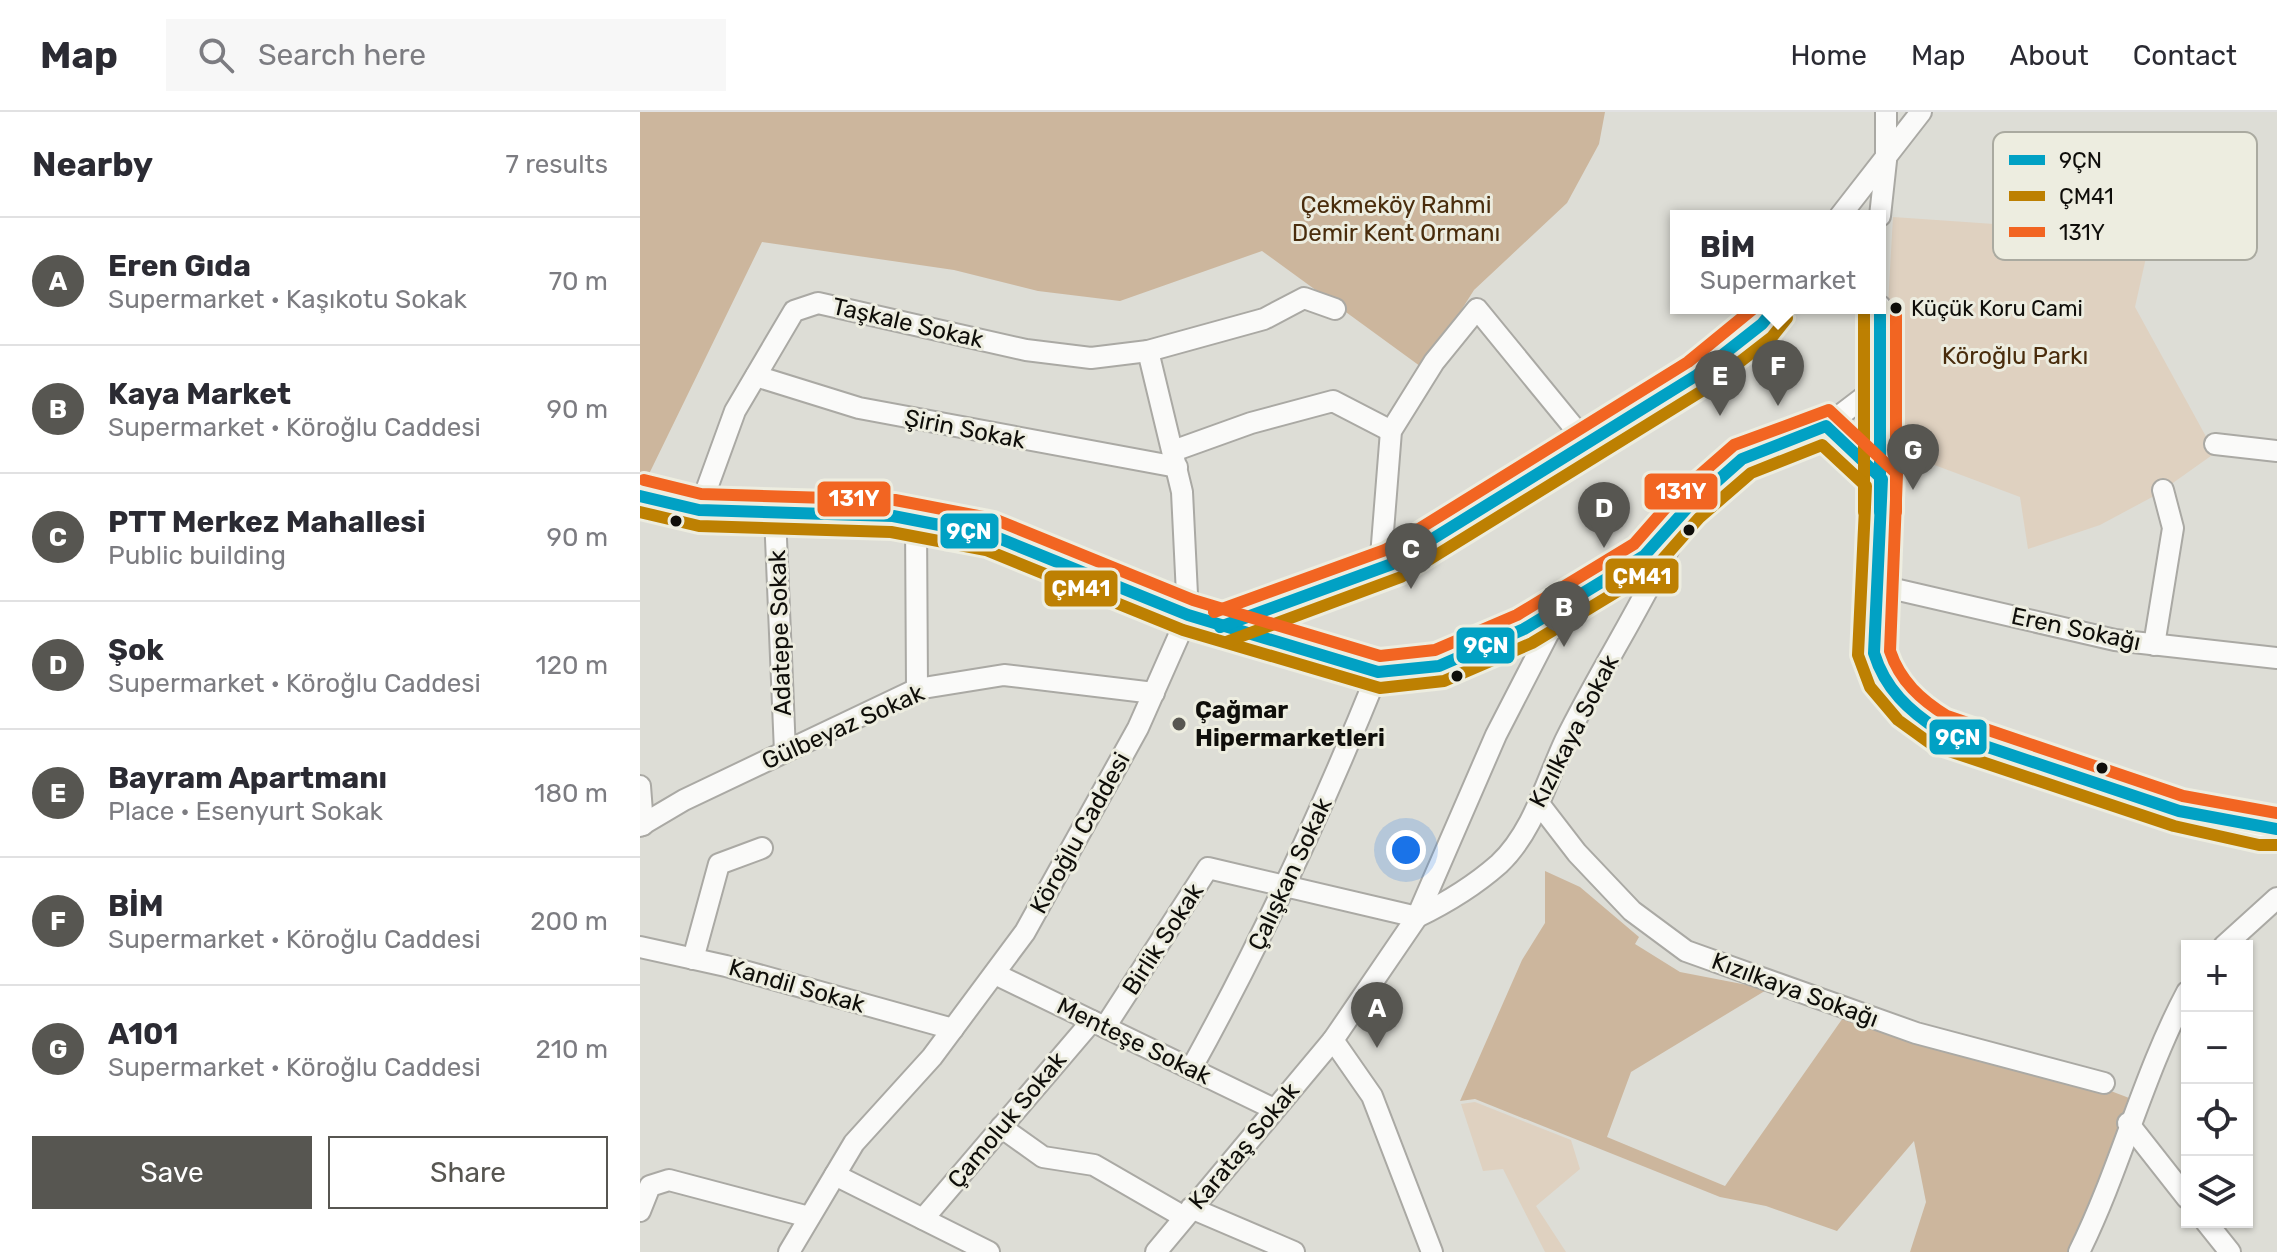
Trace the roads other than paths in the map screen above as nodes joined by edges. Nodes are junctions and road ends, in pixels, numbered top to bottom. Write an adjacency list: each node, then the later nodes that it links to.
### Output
1 (1886, 112): 3 (street)
2 (1921, 112): 3 (street)
3 (1886, 161): 4 (street); 5 (street)
4 (1845, 210)
5 (1881, 210)
6 (1335, 309): 9 (street, Taşkale Sokak)
7 (1770, 314): 14 (street)
8 (1880, 314): 11 (street)
9 (1148, 351): 10 (street, Taşkale Sokak); 17 (street, Köroğlu Caddesi)
10 (756, 376): 17 (street, Şirin Sokak); 22 (street, Taşkale Sokak)
11 (1881, 384): 12 (street); 18 (street)
12 (1826, 426): 18 (street); 21 (street)
13 (1391, 431): 14 (street); 17 (street); 25 (street)
14 (1585, 441): 25 (street)
15 (2215, 444): 16 (street)
16 (2277, 451)
17 (1175, 459): 28 (street, Köroğlu Caddesi)
18 (1882, 479): 26 (street)
19 (2163, 490): 30 (street)
20 (640, 496): 22 (street)
21 (1688, 507): 27 (street); 37 (street, Kızılkaya Sokak)
22 (699, 510): 23 (street)
23 (775, 515): 24 (street); 35 (street, Adatepe Sokak)
24 (916, 521): 28 (street); 33 (street)
25 (1380, 569): 29 (street)
26 (1877, 585): 30 (street, Eren Sokağı); 39 (street)
27 (1563, 605): 32 (street); 43 (street)
28 (1188, 615): 29 (street); 34 (street, Köroğlu Caddesi)
29 (1220, 627): 32 (street)
30 (2154, 645): 31 (street, Eren Sokağı)
31 (2277, 658)
32 (1378, 672): 41 (street, Çalışkan Sokak)
33 (917, 689): 34 (street, Gülbeyaz Sokak); 35 (street, Gülbeyaz Sokak)
34 (1154, 693): 47 (street, Köroğlu Caddesi)
35 (785, 752): 38 (street, Gülbeyaz Sokak)
36 (640, 786): 38 (street)
37 (1540, 805): 43 (street, Kızılkaya Sokak); 53 (street, Kızılkaya Sokağı)
38 (642, 826)
39 (2277, 829)
40 (762, 848): 46 (street)
41 (1286, 885): 43 (street, Birlik Sokak); 49 (street, Birlik Sokak); 52 (street, Çalışkan Sokak)
42 (2277, 898): 44 (street)
43 (1417, 917): 51 (street)
44 (2231, 940)
45 (640, 947): 46 (street, Kandil Sokak)
46 (693, 959): 50 (street, Kandil Sokak)
47 (995, 974): 49 (street, Menteşe Sokak); 50 (street, Köroğlu Caddesi)
48 (2181, 1003): 55 (street)
49 (1098, 1024): 52 (street, Menteşe Sokak); 56 (street, Çamoluk Sokak)
50 (953, 1029): 58 (street, Köroğlu Caddesi)
51 (1333, 1040): 54 (street, Karataş Sokak); 71 (street)
52 (1191, 1069): 54 (street, Menteşe Sokak)
53 (2104, 1083)
54 (1274, 1109): 62 (street, Karataş Sokak)
55 (2128, 1123): 60 (street); 66 (street)
56 (1001, 1127): 62 (street); 64 (street, Çamoluk Sokak)
57 (640, 1174): 59 (street)
58 (835, 1175): 63 (street, Köroğlu Caddesi); 64 (street)
59 (669, 1180): 61 (street); 63 (street)
60 (2181, 1190)
61 (640, 1211)
62 (1188, 1212): 69 (street, Karataş Sokak); 70 (street)
63 (809, 1217): 67 (street, Köroğlu Caddesi)
64 (923, 1219): 68 (street)
65 (2211, 1228): 73 (street)
66 (2083, 1244): 72 (street)
67 (789, 1252)
68 (989, 1252)
69 (1156, 1252)
70 (1294, 1252)
71 (1432, 1252)
72 (2101, 1252)
73 (2230, 1252)

